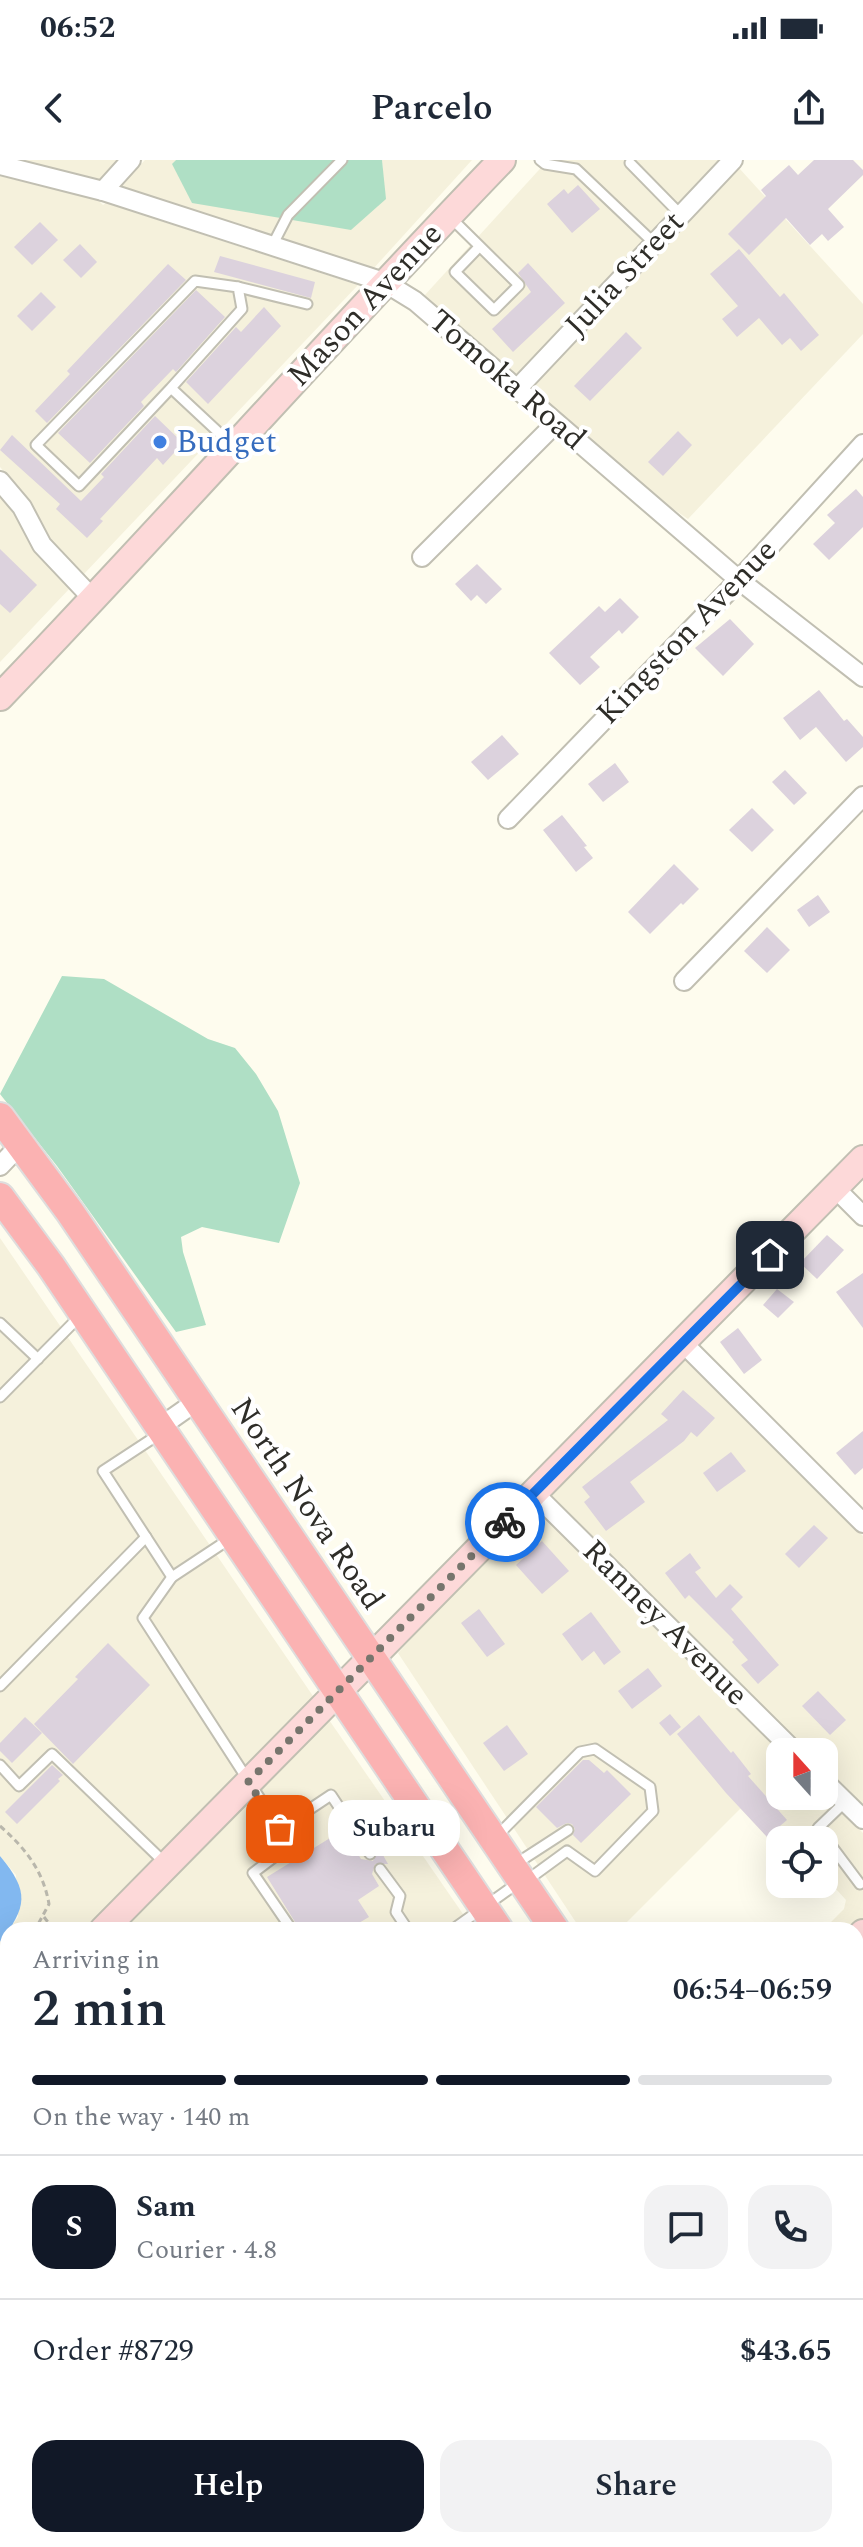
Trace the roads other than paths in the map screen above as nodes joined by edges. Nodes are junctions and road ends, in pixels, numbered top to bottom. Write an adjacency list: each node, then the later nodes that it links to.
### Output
1 (131, 160): 8 (street)
2 (342, 160): 12 (lane)
3 (502, 160): 9 (street, Mason Avenue)
4 (540, 160): 11 (lane)
5 (733, 160): 10 (street, Julia Street)
6 (630, 163): 10 (lane)
7 (0, 165): 8 (street, Tomoka Road)
8 (103, 191): 12 (street, Tomoka Road)
9 (449, 215): 13 (lane); 14 (street, Mason Avenue)
10 (681, 215): 11 (street, Julia Street)
11 (654, 243): 18 (street, Julia Street)
12 (272, 246): 14 (street, Tomoka Road)
13 (479, 247): 13 (lane)
14 (384, 282): 18 (street, Tomoka Road); 21 (street, Mason Avenue)
15 (238, 287): 16 (lane); 17 (lane); 17 (lane)
16 (307, 304)
17 (171, 388): 21 (lane)
18 (517, 389): 19 (street, Tomoka Road)
19 (556, 423): 23 (street); 24 (street, Tomoka Road)
20 (863, 444): 24 (street, Kingston Avenue)
21 (234, 446): 25 (street, Mason Avenue)
22 (0, 481): 25 (street)
23 (422, 557)
24 (739, 580): 26 (street, Tomoka Road); 29 (street, Kingston Avenue)
25 (94, 600): 27 (street, Mason Avenue)
26 (863, 677)
27 (0, 697)
28 (863, 796): 30 (street)
29 (508, 819)
30 (684, 981)
31 (0, 1117): 32 (main road, North Nova Road)
32 (21, 1144): 34 (street); 43 (main road, North Nova Road)
33 (863, 1159): 35 (street)
34 (0, 1166)
35 (835, 1188): 37 (street); 40 (street)
36 (0, 1197): 38 (main road)
37 (863, 1216)
38 (83, 1313): 41 (lane); 44 (main road)
39 (0, 1323): 41 (lane)
40 (683, 1343): 45 (street); 46 (street)
41 (38, 1359): 42 (lane)
42 (0, 1397)
43 (197, 1401): 44 (street); 50 (main road, North Nova Road)
44 (162, 1429): 47 (main road); 48 (lane)
45 (534, 1493): 50 (street); 53 (street, Ranney Avenue)
46 (863, 1523)
47 (234, 1536): 49 (lane); 52 (main road)
48 (146, 1537): 49 (lane); 51 (lane)
49 (172, 1577): 55 (lane)
50 (370, 1659): 52 (street); 61 (main road, North Nova Road)
51 (0, 1686)
52 (338, 1690): 55 (street); 67 (main road)
53 (781, 1738)
54 (0, 1765): 63 (lane)
55 (248, 1782): 59 (lane); 63 (street)
56 (838, 1795): 57 (street)
57 (845, 1802): 58 (street); 66 (lane)
58 (863, 1819)
59 (280, 1829): 62 (lane); 69 (lane)
60 (568, 1830): 65 (lane)
61 (493, 1840): 65 (main road, North Nova Road); 65 (lane)
62 (370, 1854)
63 (167, 1865): 68 (street)
64 (380, 1869): 70 (lane)
65 (519, 1877): 67 (lane); 71 (main road, North Nova Road)
66 (860, 1884)
67 (492, 1920)
68 (116, 1922)
69 (287, 1922)
70 (403, 1922)
71 (550, 1922)

